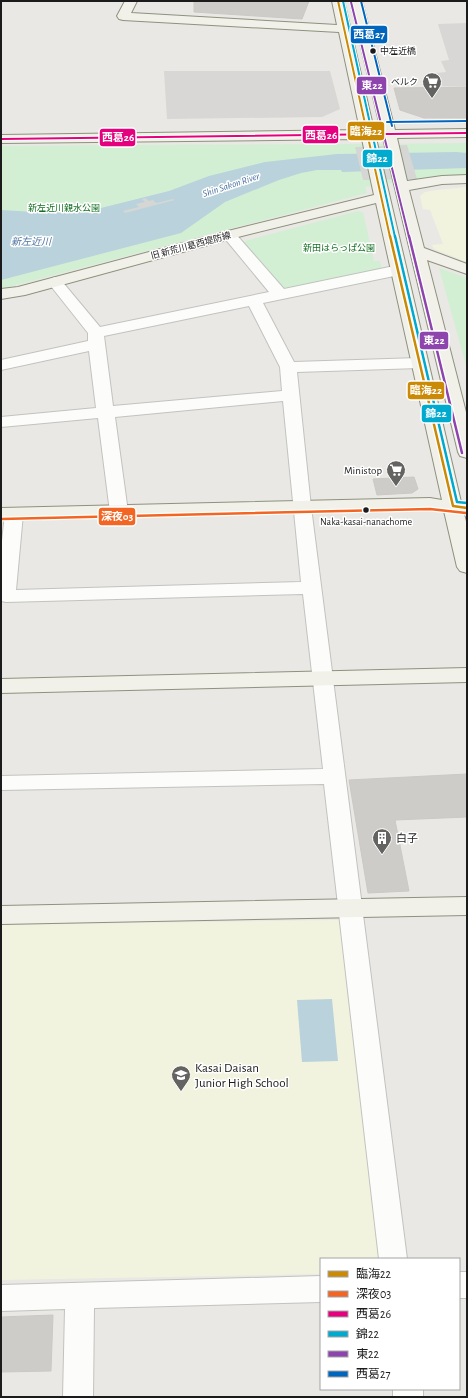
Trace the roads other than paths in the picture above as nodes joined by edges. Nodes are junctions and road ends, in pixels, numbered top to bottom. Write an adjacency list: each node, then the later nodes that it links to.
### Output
1 (132, 1): 4 (street)
2 (338, 1): 4 (street)
3 (356, 1): 8 (street)
4 (344, 29): 9 (street)
5 (467, 126): 8 (street)
6 (1, 131): 9 (street)
7 (467, 133): 8 (street)
8 (390, 135): 9 (street); 12 (street)
9 (368, 136): 10 (street); 13 (street)
10 (1, 139)
11 (467, 179): 12 (street)
12 (400, 183): 15 (street)
13 (382, 197): 14 (street, 旧 新荒川葛西堤防線); 16 (street)
14 (229, 236): 18 (street, 旧 新荒川葛西堤防線); 19 (street)
15 (417, 251): 17 (street); 29 (street)
16 (399, 270): 19 (street); 23 (street)
17 (467, 270)
18 (55, 282): 20 (street, 旧 新荒川葛西堤防線); 22 (street)
19 (280, 295): 21 (street)
20 (1, 296)
21 (254, 300): 22 (street); 25 (street)
22 (96, 338): 24 (street); 27 (street)
23 (419, 364): 25 (street); 31 (street)
24 (1, 365)
25 (288, 367): 26 (street)
26 (291, 395): 27 (street); 30 (street)
27 (106, 412): 28 (street); 32 (street)
28 (1, 422)
29 (467, 452)
30 (302, 507): 31 (street); 32 (street); 35 (street)
31 (460, 507): 34 (street)
32 (119, 512): 33 (street)
33 (7, 514): 35 (street)
34 (467, 567)
35 (312, 588): 37 (street)
36 (467, 675): 37 (street)
37 (324, 678): 38 (street); 39 (street)
38 (1, 686)
39 (335, 776): 40 (street); 42 (street)
40 (1, 783)
41 (467, 906): 42 (street)
42 (351, 909): 43 (street); 44 (street)
43 (1, 915)
44 (393, 1258)
45 (320, 1289): 46 (street)
46 (80, 1296): 47 (street); 48 (street)
47 (1, 1298)
48 (78, 1397)

